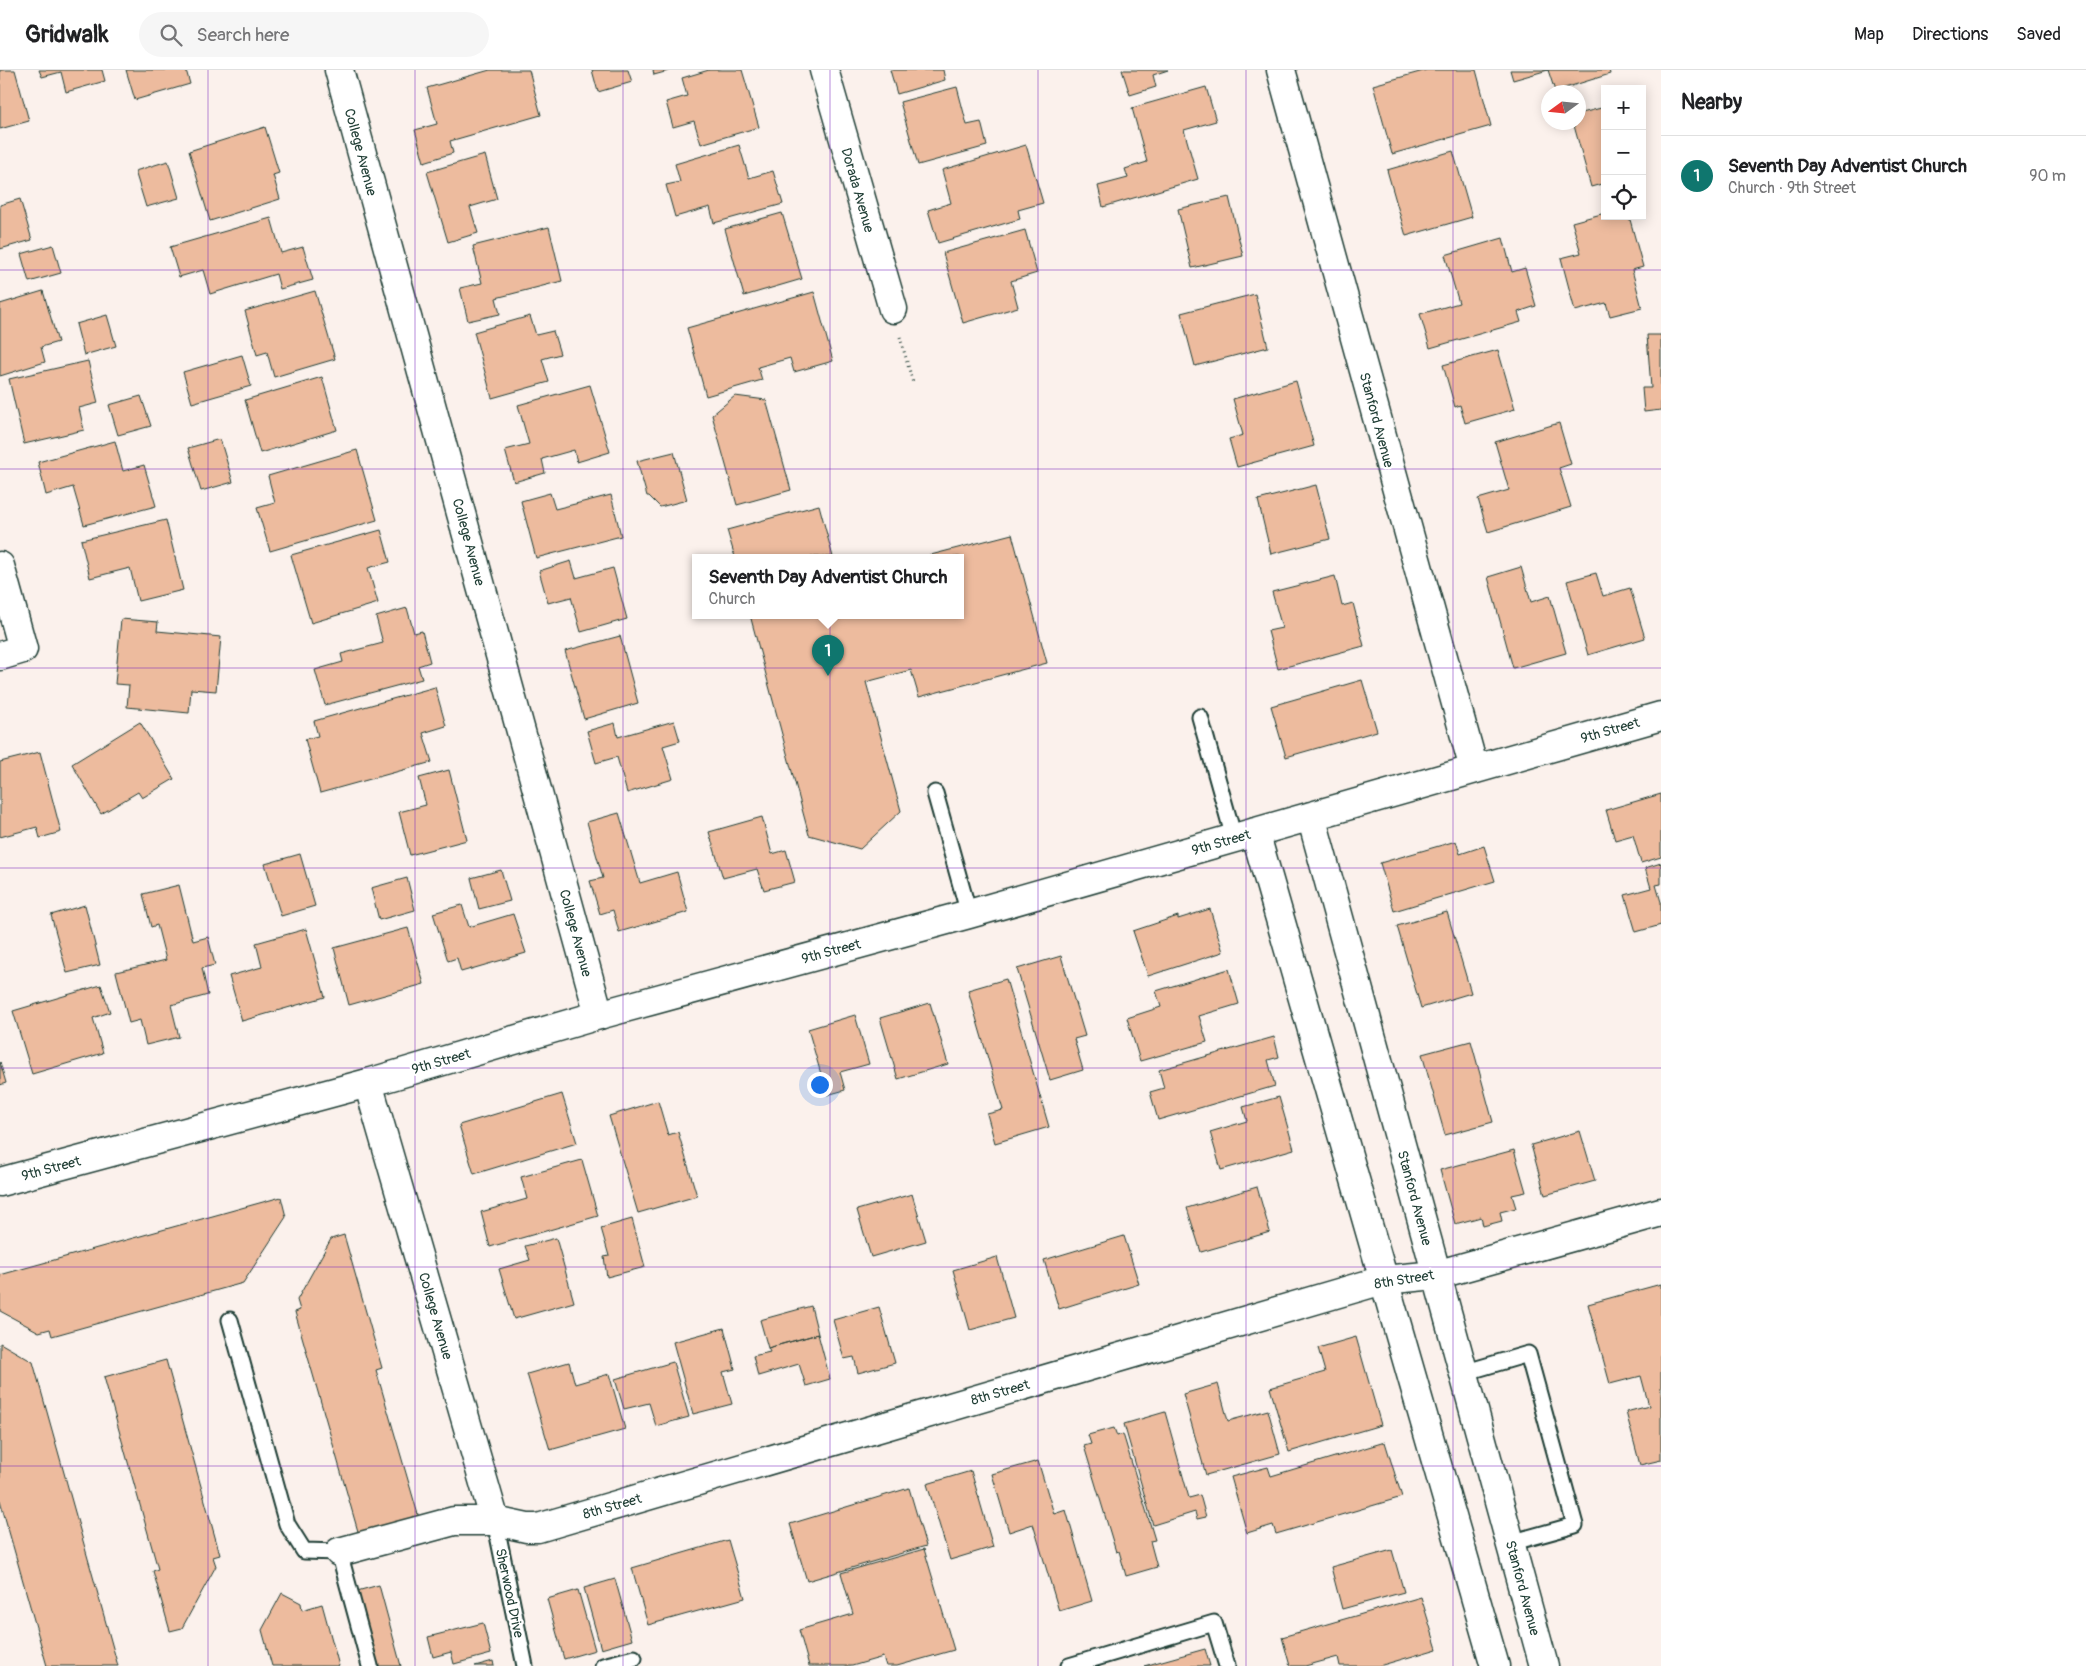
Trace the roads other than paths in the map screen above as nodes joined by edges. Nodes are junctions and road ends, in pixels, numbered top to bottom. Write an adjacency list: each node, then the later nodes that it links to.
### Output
1 (338, 70): 14 (street, College Avenue)
2 (824, 70): 4 (street, Dorada Avenue)
3 (1281, 70): 9 (street, Stanford Avenue)
4 (893, 309)
5 (0, 566): 6 (street)
6 (12, 653)
7 (1661, 716): 9 (street, 9th Street)
8 (1200, 718): 12 (lane)
9 (1474, 770): 11 (street, 9th Street)
10 (936, 792): 13 (lane)
11 (1311, 816): 12 (street, 9th Street); 18 (street, Stanford Avenue)
12 (1245, 835): 13 (street, 9th Street); 19 (street)
13 (969, 914): 14 (street, 9th Street)
14 (599, 1015): 15 (street, 9th Street)
15 (368, 1083): 16 (street, 9th Street); 22 (street, College Avenue)
16 (0, 1182)
17 (1661, 1212): 18 (street, 8th Street)
18 (1436, 1275): 19 (street, 8th Street); 21 (street, Stanford Avenue)
19 (1382, 1280): 22 (street, 8th Street); 31 (street)
20 (230, 1320): 24 (lane)
21 (1463, 1373): 23 (street, Stanford Avenue); 23 (lane)
22 (495, 1520): 24 (street, 8th Street); 27 (lane, Sherwood Drive)
23 (1510, 1543): 32 (street, Stanford Avenue)
24 (339, 1552): 26 (lane)
25 (634, 1658): 28 (lane)
26 (370, 1666)
27 (525, 1666)
28 (603, 1666)
29 (1069, 1666): 30 (lane)
30 (1227, 1666)
31 (1495, 1666)
32 (1544, 1666)

